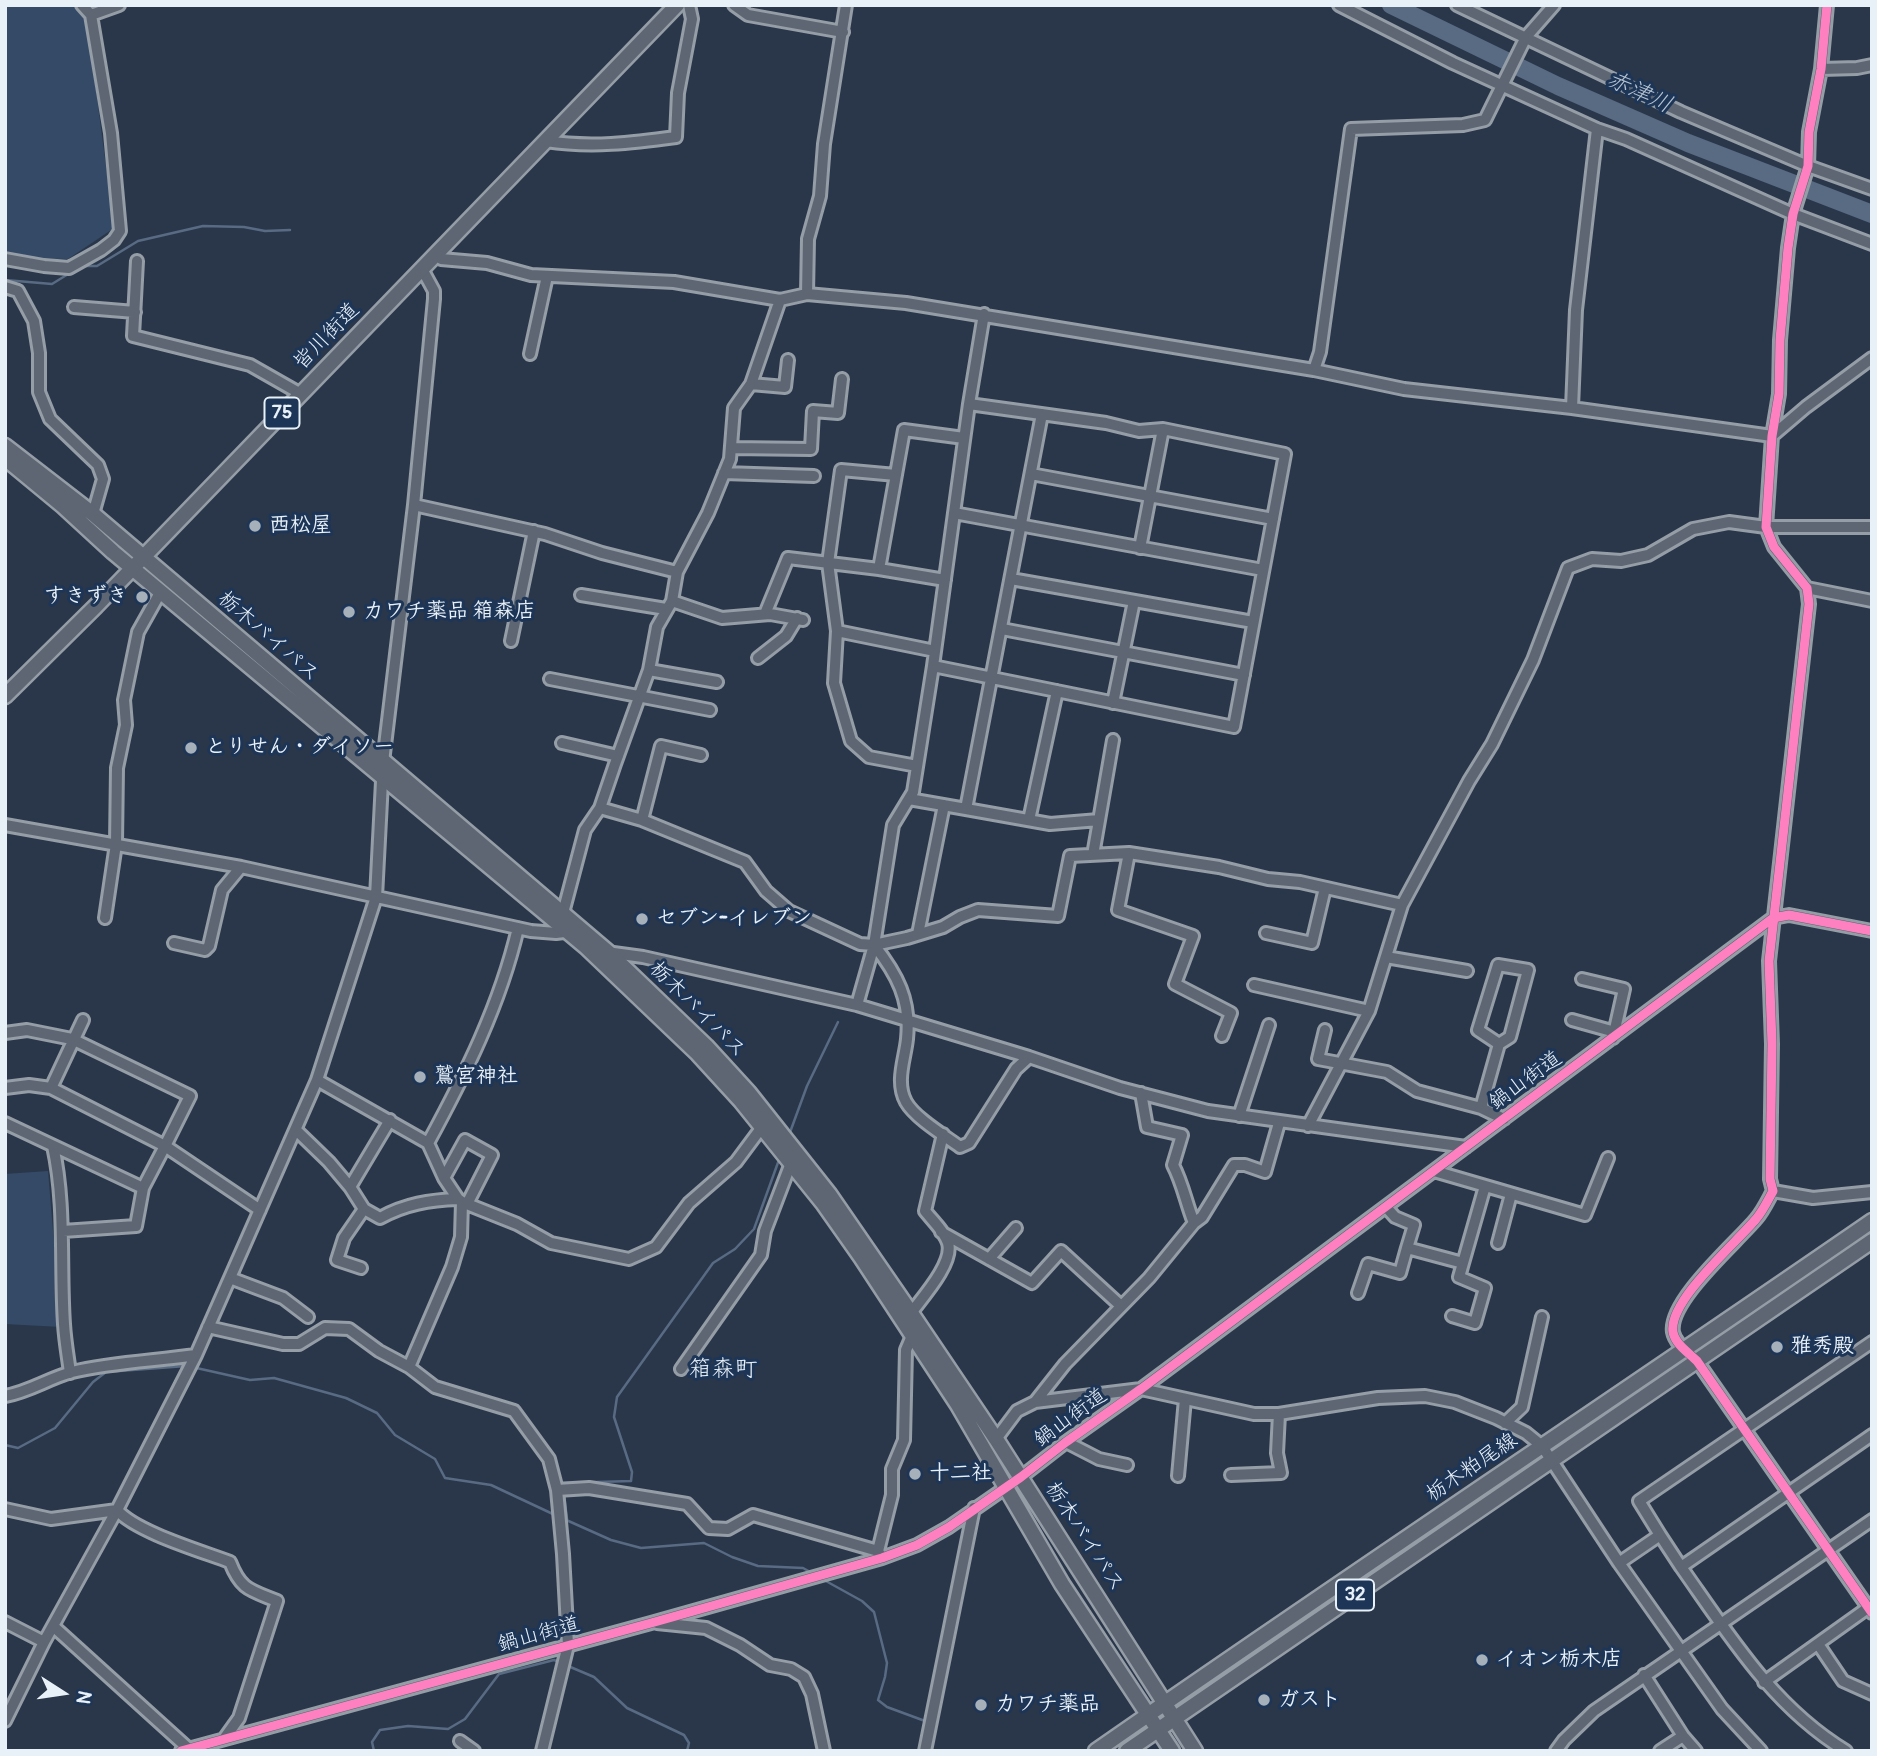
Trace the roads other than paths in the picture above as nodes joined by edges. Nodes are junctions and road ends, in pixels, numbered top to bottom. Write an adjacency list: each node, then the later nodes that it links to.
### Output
1 (82, 5): 11 (street)
2 (119, 5): 11 (street)
3 (677, 5): 18 (main road, 皆川街道 / 75)
4 (688, 5): 18 (street)
5 (734, 5): 12 (street)
6 (846, 5): 12 (street)
7 (1339, 5): 16 (street)
8 (1457, 5): 13 (street)
9 (1554, 5): 13 (street)
10 (1827, 5): 15 (street)
11 (91, 15): 24 (street)
12 (843, 32): 29 (street)
13 (1526, 37): 16 (street); 19 (street)
14 (1872, 65): 15 (street)
15 (1821, 69): 19 (street)
16 (1502, 84): 17 (street); 37 (street)
17 (1597, 129): 21 (street); 42 (street)
18 (546, 141): 23 (main road, 皆川街道 / 75)
19 (1808, 166): 20 (street); 21 (street)
20 (1872, 188)
21 (1793, 214): 22 (street); 45 (street)
22 (1872, 244)
23 (437, 254): 26 (main road, 皆川街道 / 75); 27 (street)
24 (5, 259)
25 (137, 261): 32 (street)
26 (422, 269): 40 (main road, 皆川街道 / 75); 55 (street)
27 (547, 276): 30 (street); 34 (street)
28 (5, 287): 57 (street)
29 (807, 294): 30 (street); 33 (street)
30 (780, 300): 39 (street)
31 (74, 307): 32 (street)
32 (135, 312): 40 (street)
33 (984, 314): 37 (street); 41 (street)
34 (530, 354)
35 (1872, 358): 45 (street)
36 (788, 360): 39 (street)
37 (1314, 370): 42 (street)
38 (842, 379): 48 (street)
39 (751, 384): 48 (street)
40 (301, 394): 64 (main road, 皆川街道 / 75)
41 (969, 404): 43 (street); 46 (street)
42 (1572, 408): 45 (street)
43 (1042, 414): 44 (street); 51 (street)
44 (1163, 429): 54 (street); 58 (street)
45 (1772, 436): 60 (street)
46 (964, 438): 52 (street); 56 (street)
47 (5, 446): 57 (main road, 栃木バイパス)
48 (731, 448): 50 (street)
49 (5, 458): 64 (main road, 栃木バイパス)
50 (724, 473): 53 (street); 68 (street)
51 (1031, 474): 54 (street); 59 (street)
52 (896, 475): 65 (street); 66 (street)
53 (814, 476)
54 (1150, 496): 58 (street); 63 (street)
55 (414, 505): 62 (street); 101 (street)
56 (954, 513): 59 (street); 70 (street)
57 (93, 514): 64 (main road, 栃木バイパス)
58 (1273, 519): 67 (street)
59 (1021, 526): 63 (street); 69 (street)
60 (1766, 527): 61 (street); 71 (street); 116 (street)
61 (1872, 527)
62 (534, 531): 68 (street); 81 (street)
63 (1140, 548): 67 (street)
64 (138, 562): 72 (main road, 栃木バイパス); 92 (main road, 皆川街道 / 75); 101 (main road, 栃木バイパス)
65 (828, 563): 66 (street); 77 (street); 80 (street)
66 (879, 569): 70 (street)
67 (1263, 570): 78 (street)
68 (677, 572): 76 (street)
69 (1011, 579): 74 (street); 79 (street)
70 (945, 580): 82 (street)
71 (1807, 588): 75 (street); 119 (street)
72 (161, 591): 101 (main road, 栃木バイパス); 110 (street)
73 (580, 595): 76 (street)
74 (1133, 601): 78 (street); 83 (street)
75 (1872, 601)
76 (669, 605): 77 (street); 86 (street)
77 (765, 614): 84 (street)
78 (1254, 622): 87 (street)
79 (1002, 629): 83 (street); 88 (street)
80 (837, 631): 82 (street); 100 (street)
81 (512, 641)
82 (935, 651): 85 (street)
83 (1124, 653): 87 (street); 94 (street)
84 (758, 658)
85 (933, 666): 88 (street); 100 (street)
86 (649, 670): 90 (street); 93 (street)
87 (1244, 676): 94 (street)
88 (992, 678): 91 (street); 105 (street)
89 (550, 679): 93 (street)
90 (717, 682)
91 (1056, 691): 94 (street); 107 (street)
92 (5, 696)
93 (638, 696): 95 (street); 99 (street)
94 (1114, 703)
95 (710, 710)
96 (1113, 740): 108 (street)
97 (562, 743): 99 (street)
98 (701, 755): 106 (street)
99 (618, 756): 104 (street)
100 (917, 766): 102 (street)
101 (383, 770): 115 (street); 117 (main road, 栃木バイパス); 121 (main road, 栃木バイパス)
102 (909, 799): 103 (street); 126 (street)
103 (944, 805): 105 (street); 124 (street)
104 (600, 808): 106 (street); 117 (street)
105 (966, 809): 107 (street)
106 (642, 820): 126 (street)
107 (1029, 820): 108 (street)
108 (1099, 820): 112 (street)
109 (5, 825): 110 (street)
110 (116, 844): 113 (street); 118 (street)
111 (1129, 853): 112 (street); 114 (street); 142 (street)
112 (1093, 855): 124 (street)
113 (241, 867): 115 (street); 125 (street)
114 (1325, 888): 116 (street); 123 (street)
115 (376, 897): 120 (street); 147 (street)
116 (1402, 905): 129 (street)
117 (563, 913): 121 (main road, 栃木バイパス)
118 (105, 918)
119 (1773, 918): 122 (street); 141 (street, 鍋山街道); 172 (street)
120 (518, 928): 121 (street); 161 (street)
121 (575, 931): 127 (main road, 栃木バイパス); 128 (main road, 栃木バイパス)
122 (1872, 931)
123 (1266, 933)
124 (918, 934): 126 (street)
125 (174, 943)
126 (874, 944): 133 (street); 137 (street)
127 (586, 947): 128 (street); 158 (main road, 栃木バイパス)
128 (608, 952): 133 (street); 193 (main road, 栃木バイパス)
129 (1386, 957): 130 (street); 134 (street)
130 (1467, 971)
131 (1582, 979): 141 (street)
132 (1254, 985): 134 (street)
133 (857, 1005): 137 (street)
134 (1369, 1011): 146 (street)
135 (83, 1020): 143 (street)
136 (1572, 1020): 141 (street)
137 (908, 1022): 145 (street); 160 (street)
138 (1269, 1025): 152 (street)
139 (1325, 1030): 146 (street)
140 (5, 1033): 143 (street)
141 (1614, 1035): 153 (street, 鍋山街道)
142 (1222, 1036)
143 (72, 1039): 149 (street); 163 (street)
144 (1499, 1044): 144 (street); 151 (street)
145 (1029, 1057): 150 (street); 160 (street)
146 (1342, 1062): 151 (street); 157 (street)
147 (317, 1080): 154 (street); 159 (street)
148 (5, 1088): 149 (street)
149 (51, 1088): 163 (street)
150 (1141, 1093): 152 (street); 180 (street)
151 (1481, 1108): 153 (street)
152 (1239, 1116): 156 (street)
153 (1504, 1119): 164 (street, 鍋山街道)
154 (390, 1120): 161 (street); 170 (street)
155 (5, 1123): 162 (street)
156 (1279, 1123): 157 (street); 180 (street)
157 (1307, 1126): 164 (street)
158 (762, 1127): 166 (main road, 栃木バイパス); 175 (street)
159 (296, 1130): 170 (street); 178 (street)
160 (943, 1135): 183 (street)
161 (428, 1143): 168 (street)
162 (53, 1146): 171 (street); 182 (street)
163 (165, 1146): 171 (street); 178 (street)
164 (1466, 1147): 167 (street, 鍋山街道)
165 (1608, 1158): 174 (street)
166 (791, 1163): 198 (main road, 栃木バイパス); 204 (street)
167 (1434, 1171): 169 (street); 176 (street, 鍋山街道)
168 (444, 1178): 175 (street); 175 (street)
169 (1486, 1186): 174 (street); 188 (street)
170 (349, 1187): 177 (street)
171 (143, 1188): 182 (street)
172 (1773, 1191): 173 (street); 200 (street)
173 (1872, 1192)
174 (1511, 1194): 185 (street)
175 (463, 1202): 177 (street); 203 (street)
176 (1386, 1207): 186 (street); 206 (street, 鍋山街道)
177 (364, 1209): 189 (street)
178 (260, 1210): 190 (street)
179 (1872, 1221): 200 (main road, 栃木粕尾線 / 32)
180 (1194, 1223): 192 (street)
181 (1016, 1228): 187 (street)
182 (63, 1231): 205 (street)
183 (941, 1232): 187 (street); 193 (street)
184 (1872, 1241): 202 (main road, 栃木粕尾線 / 32)
185 (1498, 1243)
186 (1407, 1248): 188 (street); 191 (street)
187 (989, 1259): 192 (street)
188 (1463, 1262): 194 (street)
189 (360, 1268)
190 (230, 1278): 195 (street); 197 (street)
191 (1358, 1293)
192 (1121, 1306): 209 (street)
193 (911, 1313): 214 (main road, 栃木バイパス)
194 (1452, 1316)
195 (308, 1317)
196 (1542, 1317): 211 (street)
197 (208, 1327): 201 (street); 203 (street)
198 (912, 1336): 222 (main road, 栃木バイパス); 231 (street)
199 (1872, 1342): 212 (street)
200 (1685, 1350): 202 (street); 216 (main road, 栃木粕尾線 / 32)
201 (196, 1355): 205 (street); 227 (street)
202 (1697, 1361): 212 (street); 217 (main road, 栃木粕尾線 / 32)
203 (410, 1367): 223 (street)
204 (681, 1369)
205 (70, 1373): 207 (street)
206 (1141, 1389): 208 (street); 209 (street); 215 (street, 鍋山街道)
207 (5, 1396)
208 (1185, 1399): 210 (street); 220 (street)
209 (1035, 1402): 214 (street)
210 (1279, 1414): 211 (street); 219 (street)
211 (1505, 1423): 216 (street)
212 (1744, 1429): 224 (street); 229 (street)
213 (1872, 1436): 224 (street)
214 (996, 1439): 221 (main road, 栃木バイパス)
215 (1066, 1442): 218 (street); 221 (street, 鍋山街道)
216 (1542, 1446): 217 (street); 248 (main road, 栃木粕尾線 / 32)
217 (1552, 1460): 232 (street); 250 (main road, 栃木粕尾線 / 32)
218 (1127, 1465)
219 (1231, 1475)
220 (1178, 1476)
221 (1021, 1477): 222 (street, 鍋山街道); 248 (main road, 栃木バイパス)
222 (1006, 1487): 225 (street, 鍋山街道); 249 (main road, 栃木バイパス)
223 (557, 1490): 231 (street); 241 (street)
224 (1788, 1492): 230 (street); 233 (street)
225 (974, 1508): 231 (street, 鍋山街道); 260 (street)
226 (5, 1509): 227 (street)
227 (117, 1510): 238 (street); 254 (street)
228 (1872, 1520): 230 (street)
229 (1660, 1535): 232 (street); 233 (street)
230 (1828, 1551): 234 (street); 236 (street)
231 (880, 1554): 237 (street, 鍋山街道)
232 (1619, 1563): 242 (street)
233 (1681, 1567): 236 (street)
234 (1870, 1609): 240 (street)
235 (5, 1622): 239 (street)
236 (1720, 1622): 242 (street); 244 (street)
237 (651, 1623): 241 (street, 鍋山街道); 259 (street)
238 (53, 1626): 239 (street); 256 (street)
239 (44, 1642): 247 (street)
240 (1818, 1644): 244 (street); 246 (street)
241 (568, 1645): 254 (street, 鍋山街道); 258 (street)
242 (1681, 1649): 243 (street); 268 (street)
243 (1644, 1675): 253 (street); 265 (street)
244 (1764, 1682): 269 (street)
245 (5, 1689): 247 (street)
246 (1872, 1694)
247 (14, 1700): 251 (street)
248 (1165, 1703): 249 (main road, 栃木粕尾線 / 32); 250 (main road, 栃木バイパス)
249 (1148, 1714): 252 (main road, 栃木バイパス); 261 (main road, 栃木粕尾線 / 32)
250 (1175, 1718): 252 (main road, 栃木粕尾線 / 32); 264 (main road, 栃木バイパス)
251 (5, 1721)
252 (1158, 1730): 262 (main road, 栃木粕尾線 / 32); 263 (main road, 栃木バイパス)
253 (1683, 1736): 266 (street); 267 (street)
254 (224, 1739): 256 (street, 鍋山街道)
255 (460, 1741): 257 (street)
256 (187, 1750)
257 (474, 1751)
258 (542, 1751)
259 (824, 1751)
260 (925, 1751)
261 (1096, 1751)
262 (1127, 1751)
263 (1172, 1751)
264 (1195, 1751)
265 (1556, 1751)
266 (1660, 1751)
267 (1696, 1751)
268 (1761, 1751)
269 (1846, 1751)

